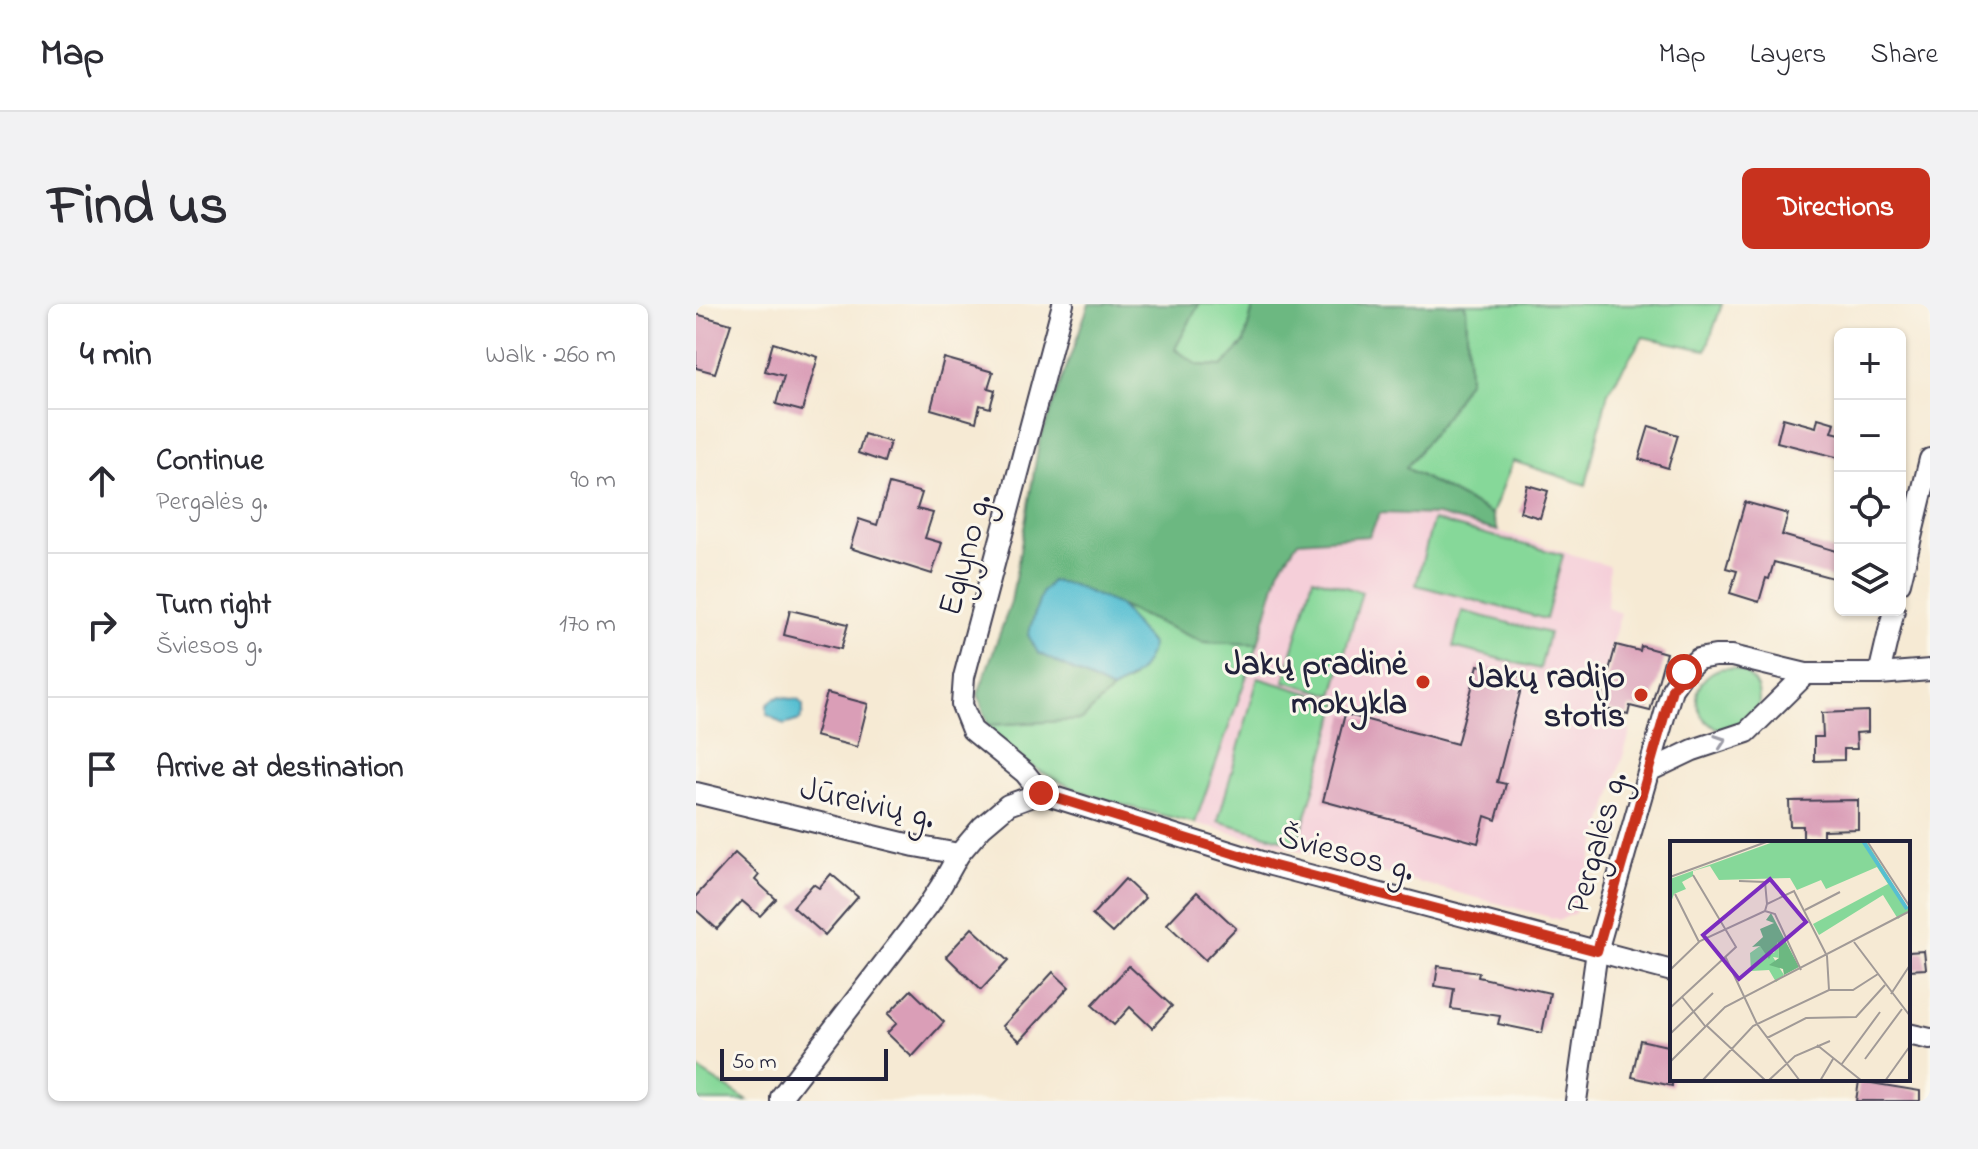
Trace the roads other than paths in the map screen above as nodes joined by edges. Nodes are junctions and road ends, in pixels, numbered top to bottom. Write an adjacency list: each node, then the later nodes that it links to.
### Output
1 (1063, 304): 10 (street, Eglyno g.)
2 (1930, 459): 3 (street)
3 (1906, 558)
4 (1893, 616): 7 (street)
5 (1930, 670): 7 (street)
6 (1806, 674): 7 (street); 8 (street, one-way to 6); 8 (street, Pergalės g.)
7 (1879, 674)
8 (1649, 771): 12 (street, Pergalės g.)
9 (696, 793): 11 (street, Jūreivių g.)
10 (1041, 793): 11 (street, Jūreivių g.); 12 (street, Šviesos g.)
11 (959, 854): 16 (street)
12 (1597, 951): 13 (street, Šviesos g.); 17 (street, Pergalės g.)
13 (1670, 970)
14 (1910, 1034): 15 (street)
15 (1930, 1039)
16 (781, 1101)
17 (1576, 1101)

